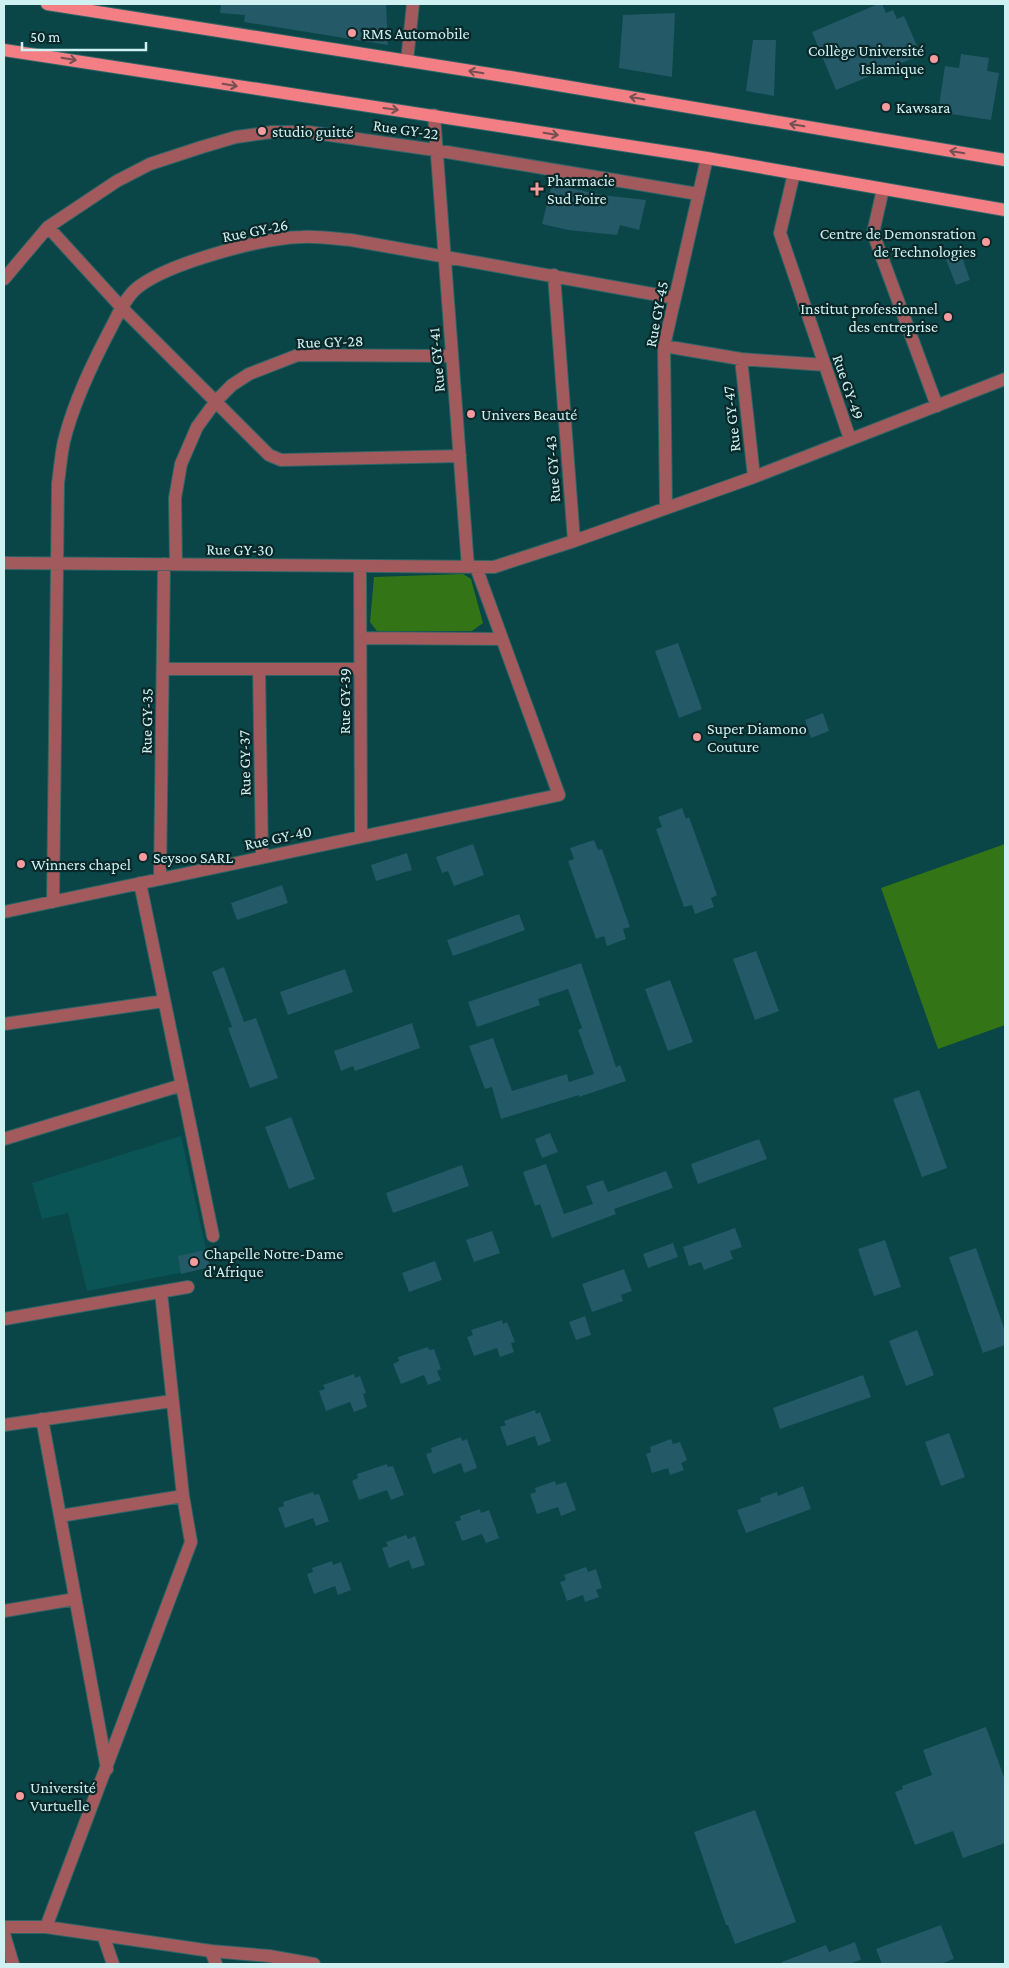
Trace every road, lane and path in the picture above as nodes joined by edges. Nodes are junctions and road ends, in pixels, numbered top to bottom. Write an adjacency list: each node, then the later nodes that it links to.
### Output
1 (47, 4): 4 (main road)
2 (413, 4): 4 (street)
3 (4, 50): 5 (main road, one-way to 5)
4 (406, 61): 8 (main road, one-way to 4)
5 (434, 115): 6 (street, Rue GY-41); 7 (main road, one-way to 7)
6 (436, 150): 11 (street, Rue GY-22); 13 (street, Rue GY-22); 14 (street, Rue GY-41)
7 (706, 158): 9 (main road); 11 (street, Rue GY-45)
8 (1005, 160)
9 (794, 173): 10 (main road); 22 (street, Rue GY-49)
10 (883, 189): 12 (main road); 25 (street)
11 (698, 194): 17 (street, Rue GY-45)
12 (1005, 210)
13 (48, 226): 16 (street, Rue GY-22); 18 (street)
14 (444, 255): 15 (street, Rue GY-26); 18 (street, Rue GY-26); 20 (street, Rue GY-41)
15 (554, 275): 17 (street, Rue GY-26); 30 (street, Rue GY-43)
16 (4, 279)
17 (675, 298): 19 (street, Rue GY-45)
18 (122, 308): 24 (street); 32 (street, Rue GY-26)
19 (664, 346): 21 (street); 29 (street, Rue GY-45)
20 (452, 356): 24 (street, Rue GY-28); 27 (street, Rue GY-41)
21 (741, 359): 22 (street); 28 (street, Rue GY-47)
22 (825, 365): 26 (street, Rue GY-49)
23 (1005, 379): 25 (street, Rue GY-30)
24 (216, 401): 27 (street); 33 (street, Rue GY-28)
25 (937, 406): 26 (street, Rue GY-30)
26 (850, 440): 28 (street, Rue GY-30)
27 (460, 456): 35 (street, Rue GY-41)
28 (754, 477): 29 (street, Rue GY-30)
29 (666, 508): 30 (street, Rue GY-30)
30 (574, 541): 35 (street, Rue GY-30)
31 (4, 562): 32 (street, Rue GY-30)
32 (56, 563): 33 (street, Rue GY-30); 46 (street, Rue GY-26)
33 (170, 564): 34 (street, Rue GY-30); 38 (street, Rue GY-35)
34 (360, 566): 35 (street, Rue GY-30); 36 (street, Rue GY-39)
35 (472, 567): 37 (street, Rue GY-41)
36 (360, 638): 37 (street); 40 (street, Rue GY-39)
37 (502, 639): 41 (street, Rue GY-41)
38 (163, 669): 39 (street); 44 (street, Rue GY-35)
39 (259, 669): 40 (street); 43 (street, Rue GY-37)
40 (360, 669): 42 (street, Rue GY-39)
41 (559, 795): 42 (street, Rue GY-40)
42 (361, 836): 43 (street, Rue GY-40)
43 (262, 857): 44 (street, Rue GY-40)
44 (160, 878): 45 (street, Rue GY-40)
45 (140, 883): 46 (street, Rue GY-40); 48 (street)
46 (53, 902): 47 (street, Rue GY-40)
47 (4, 912)
48 (164, 1001): 49 (street); 50 (street)
49 (4, 1024)
50 (182, 1085): 51 (street); 52 (street)
51 (4, 1139)
52 (213, 1236)
53 (188, 1287): 54 (street)
54 (161, 1292): 55 (street); 56 (street)
55 (4, 1319)
56 (172, 1401): 57 (street); 59 (street)
57 (42, 1420): 58 (street); 60 (street)
58 (4, 1425)
59 (183, 1496): 60 (street); 63 (street)
60 (60, 1516): 61 (street)
61 (75, 1598): 62 (street); 63 (street)
62 (4, 1611)
63 (108, 1769): 65 (street)
64 (4, 1927): 65 (street)
65 (46, 1927): 67 (street)
66 (4, 1934): 69 (street)
67 (102, 1935): 68 (street); 70 (street)
68 (211, 1951): 71 (street); 72 (street)
69 (13, 1964)
70 (113, 1964)
71 (216, 1964)
72 (314, 1964)

